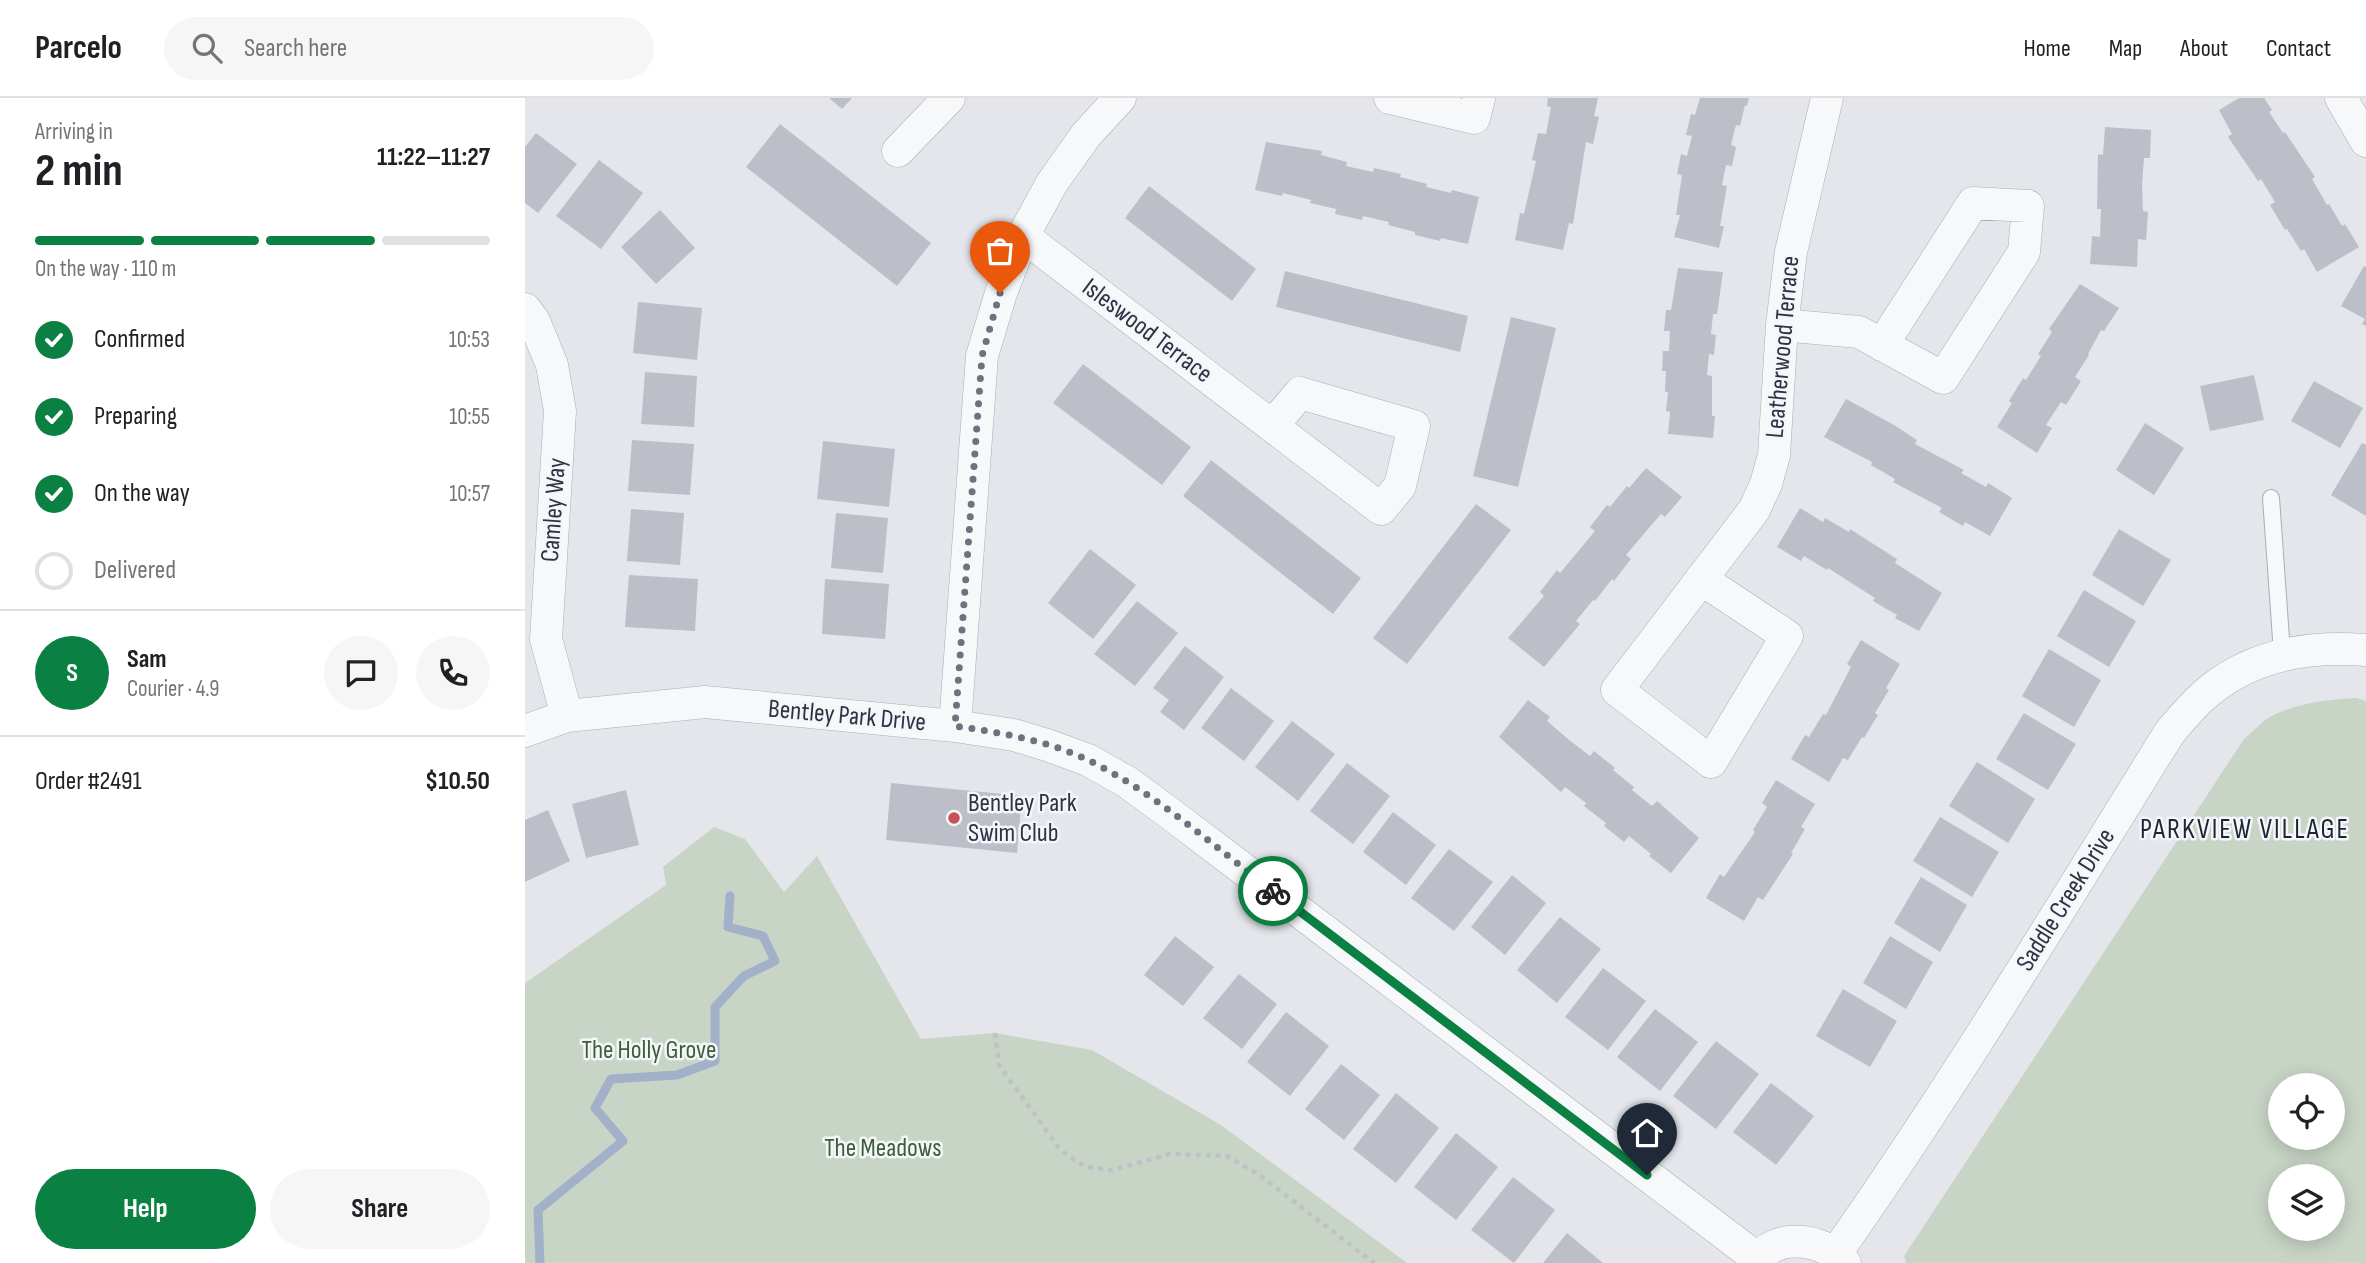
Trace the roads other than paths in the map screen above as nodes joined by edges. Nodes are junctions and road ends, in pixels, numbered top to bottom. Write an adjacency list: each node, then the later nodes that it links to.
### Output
1 (949, 98): 8 (street)
2 (1120, 98): 9 (street)
3 (1390, 98): 4 (street)
4 (1479, 98)
5 (1827, 98): 11 (street, Leatherwood Terrace)
6 (2341, 98): 7 (street)
7 (2366, 141)
8 (898, 151)
9 (1023, 236): 13 (street, Isleswood Terrace); 19 (street)
10 (525, 309): 18 (street, Camley Way)
11 (1782, 325): 12 (street); 15 (street, Leatherwood Terrace)
12 (1882, 345): 12 (street)
13 (1272, 426)
14 (2271, 498): 17 (lane)
15 (1701, 579): 15 (street, Leatherwood Terrace)
16 (2366, 650): 17 (street, Saddle Creek Drive)
17 (2283, 653): 21 (street, Saddle Creek Drive)
18 (567, 716): 19 (street, Bentley Park Drive); 20 (street, Bentley Park Drive)
19 (955, 726): 22 (street, Bentley Park Drive)
20 (525, 731)
21 (1841, 1258): 22 (street)
22 (1756, 1261)

